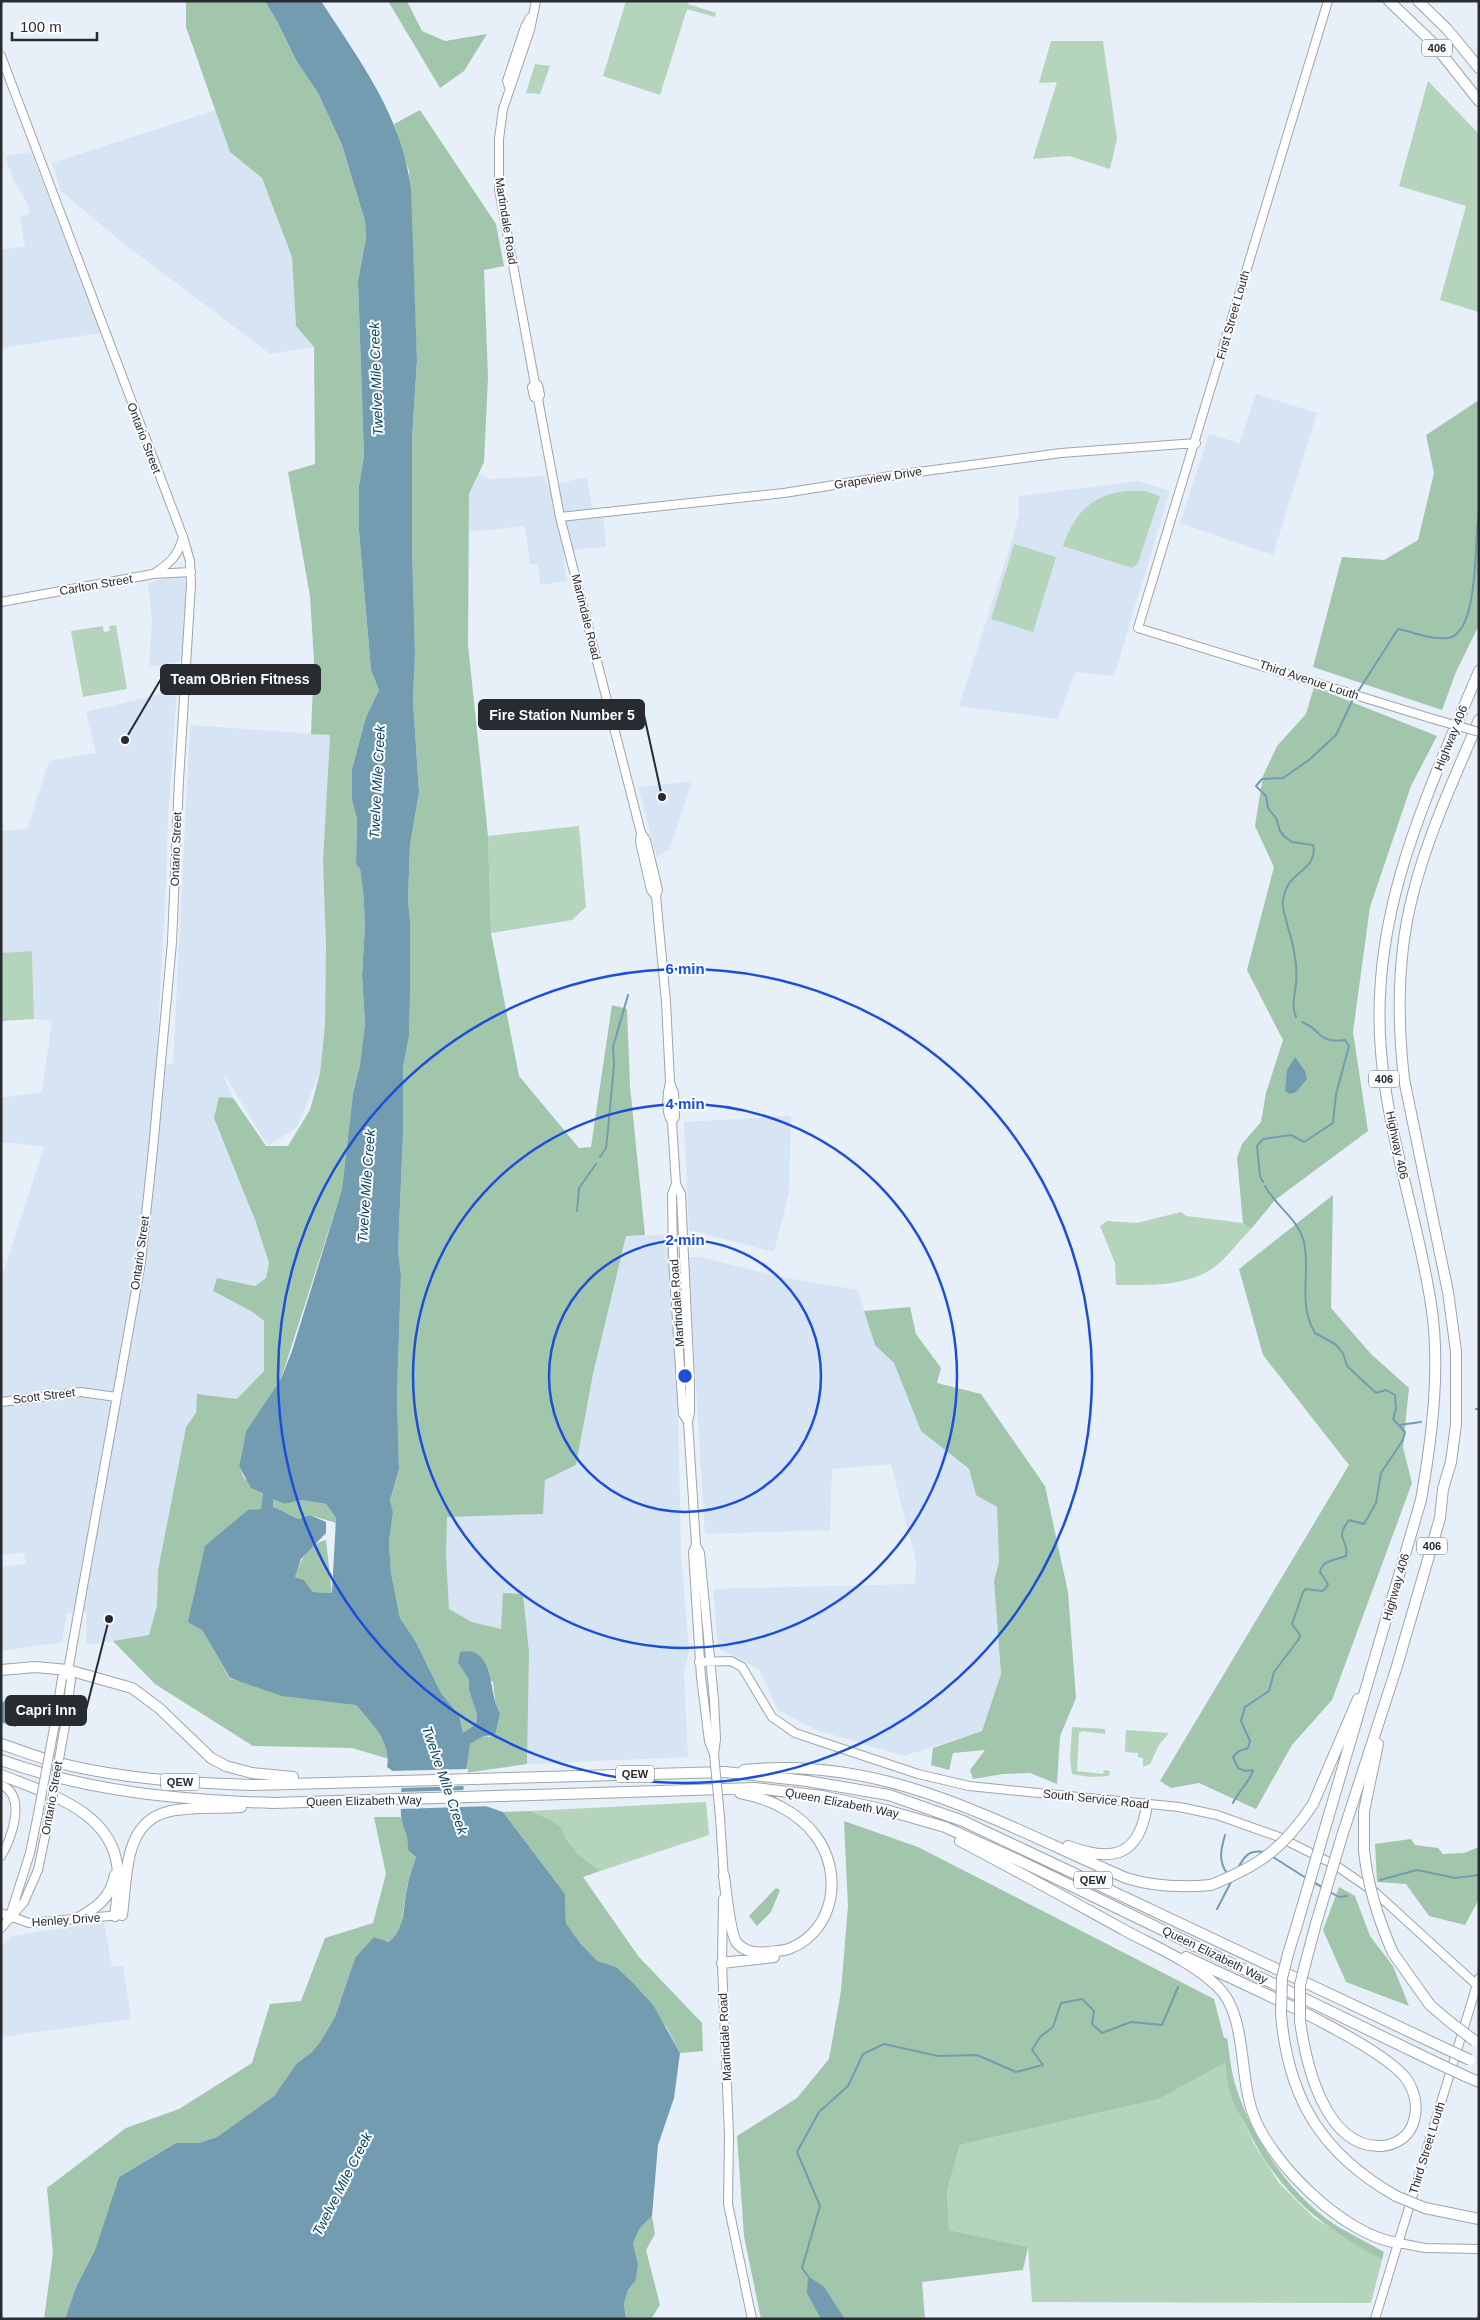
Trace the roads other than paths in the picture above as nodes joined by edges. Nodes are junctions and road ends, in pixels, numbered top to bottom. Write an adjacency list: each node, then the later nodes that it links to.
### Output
1 (536, 1): 9 (main road, Martindale Road)
2 (1328, 1): 8 (main road, First Street Louth)
3 (1389, 1): 7 (highway, 406)
4 (1418, 1): 6 (highway, 406)
5 (1, 56): 10 (main road, Ontario Street)
6 (1479, 68)
7 (1479, 101)
8 (1196, 443): 9 (main road, Grapeview Drive); 14 (main road, First Street Louth)
9 (560, 517): 20 (main road, Martindale Road)
10 (183, 537): 11 (main road, Ontario Street); 12 (main road)
11 (192, 572): 12 (main road, Carlton Street); 18 (main road, Ontario Street)
12 (153, 574): 13 (main road, Carlton Street)
13 (1, 602)
14 (1138, 628): 17 (main road, Third Avenue Louth, bridge)
15 (1479, 671): 21 (highway, Highway 406 / 406)
16 (1479, 720): 24 (highway, Highway 406 / 406)
17 (1479, 732)
18 (116, 1398): 19 (main road, Scott Street); 26 (main road, Ontario Street)
19 (1, 1402)
20 (696, 1545): 22 (main road, Martindale Road); 23 (main road, Martindale Road)
21 (1385, 1628): 38 (highway, bridge); 54 (highway, bridge)
22 (699, 1662): 23 (main road, South Service Road); 28 (main road, Martindale Road)
23 (710, 1662): 28 (main road, Martindale Road); 36 (main road, South Service Road)
24 (1397, 1666): 47 (highway, bridge); 51 (highway, bridge)
25 (1, 1670): 26 (highway)
26 (68, 1670): 32 (highway); 44 (main road, Ontario Street, bridge); 44 (main road, Ontario Street, bridge)
27 (1, 1744): 32 (highway, Queen Elizabeth Way / QEW)
28 (714, 1754): 41 (main road, Martindale Road, bridge)
29 (1, 1760): 35 (highway, Queen Elizabeth Way / QEW)
30 (725, 1772): 32 (highway, Queen Elizabeth Way / QEW); 38 (highway); 52 (highway, Queen Elizabeth Way / QEW, bridge)
31 (1, 1775): 39 (highway)
32 (364, 1781)
33 (1, 1786): 40 (main road)
34 (712, 1789): 35 (highway, Queen Elizabeth Way / QEW); 37 (highway, Queen Elizabeth Way / QEW); 48 (highway)
35 (273, 1803): 43 (highway)
36 (1146, 1804): 38 (highway); 50 (main road, South Service Road)
37 (886, 1810): 47 (highway); 53 (highway, Queen Elizabeth Way / QEW, bridge)
38 (1001, 1821)
39 (114, 1854): 43 (highway); 45 (highway)
40 (1, 1856)
41 (724, 1876): 48 (highway); 49 (main road, Martindale Road)
42 (1, 1913): 44 (main road, Henley Drive)
43 (119, 1915): 45 (main road, Henley Drive)
44 (10, 1918): 45 (main road, Henley Drive); 46 (main road, Ontario Street)
45 (77, 1919)
46 (1, 1928)
47 (1125, 1931): 55 (highway)
48 (785, 1950): 49 (highway)
49 (722, 1963): 57 (main road, Martindale Road)
50 (1478, 1983): 55 (main road, Third Street Louth)
51 (1477, 2043)
52 (1474, 2062)
53 (1479, 2082)
54 (1479, 2219)
55 (1399, 2243): 56 (main road); 58 (main road, Third Street Louth)
56 (1479, 2249)
57 (752, 2319)
58 (1376, 2319)

